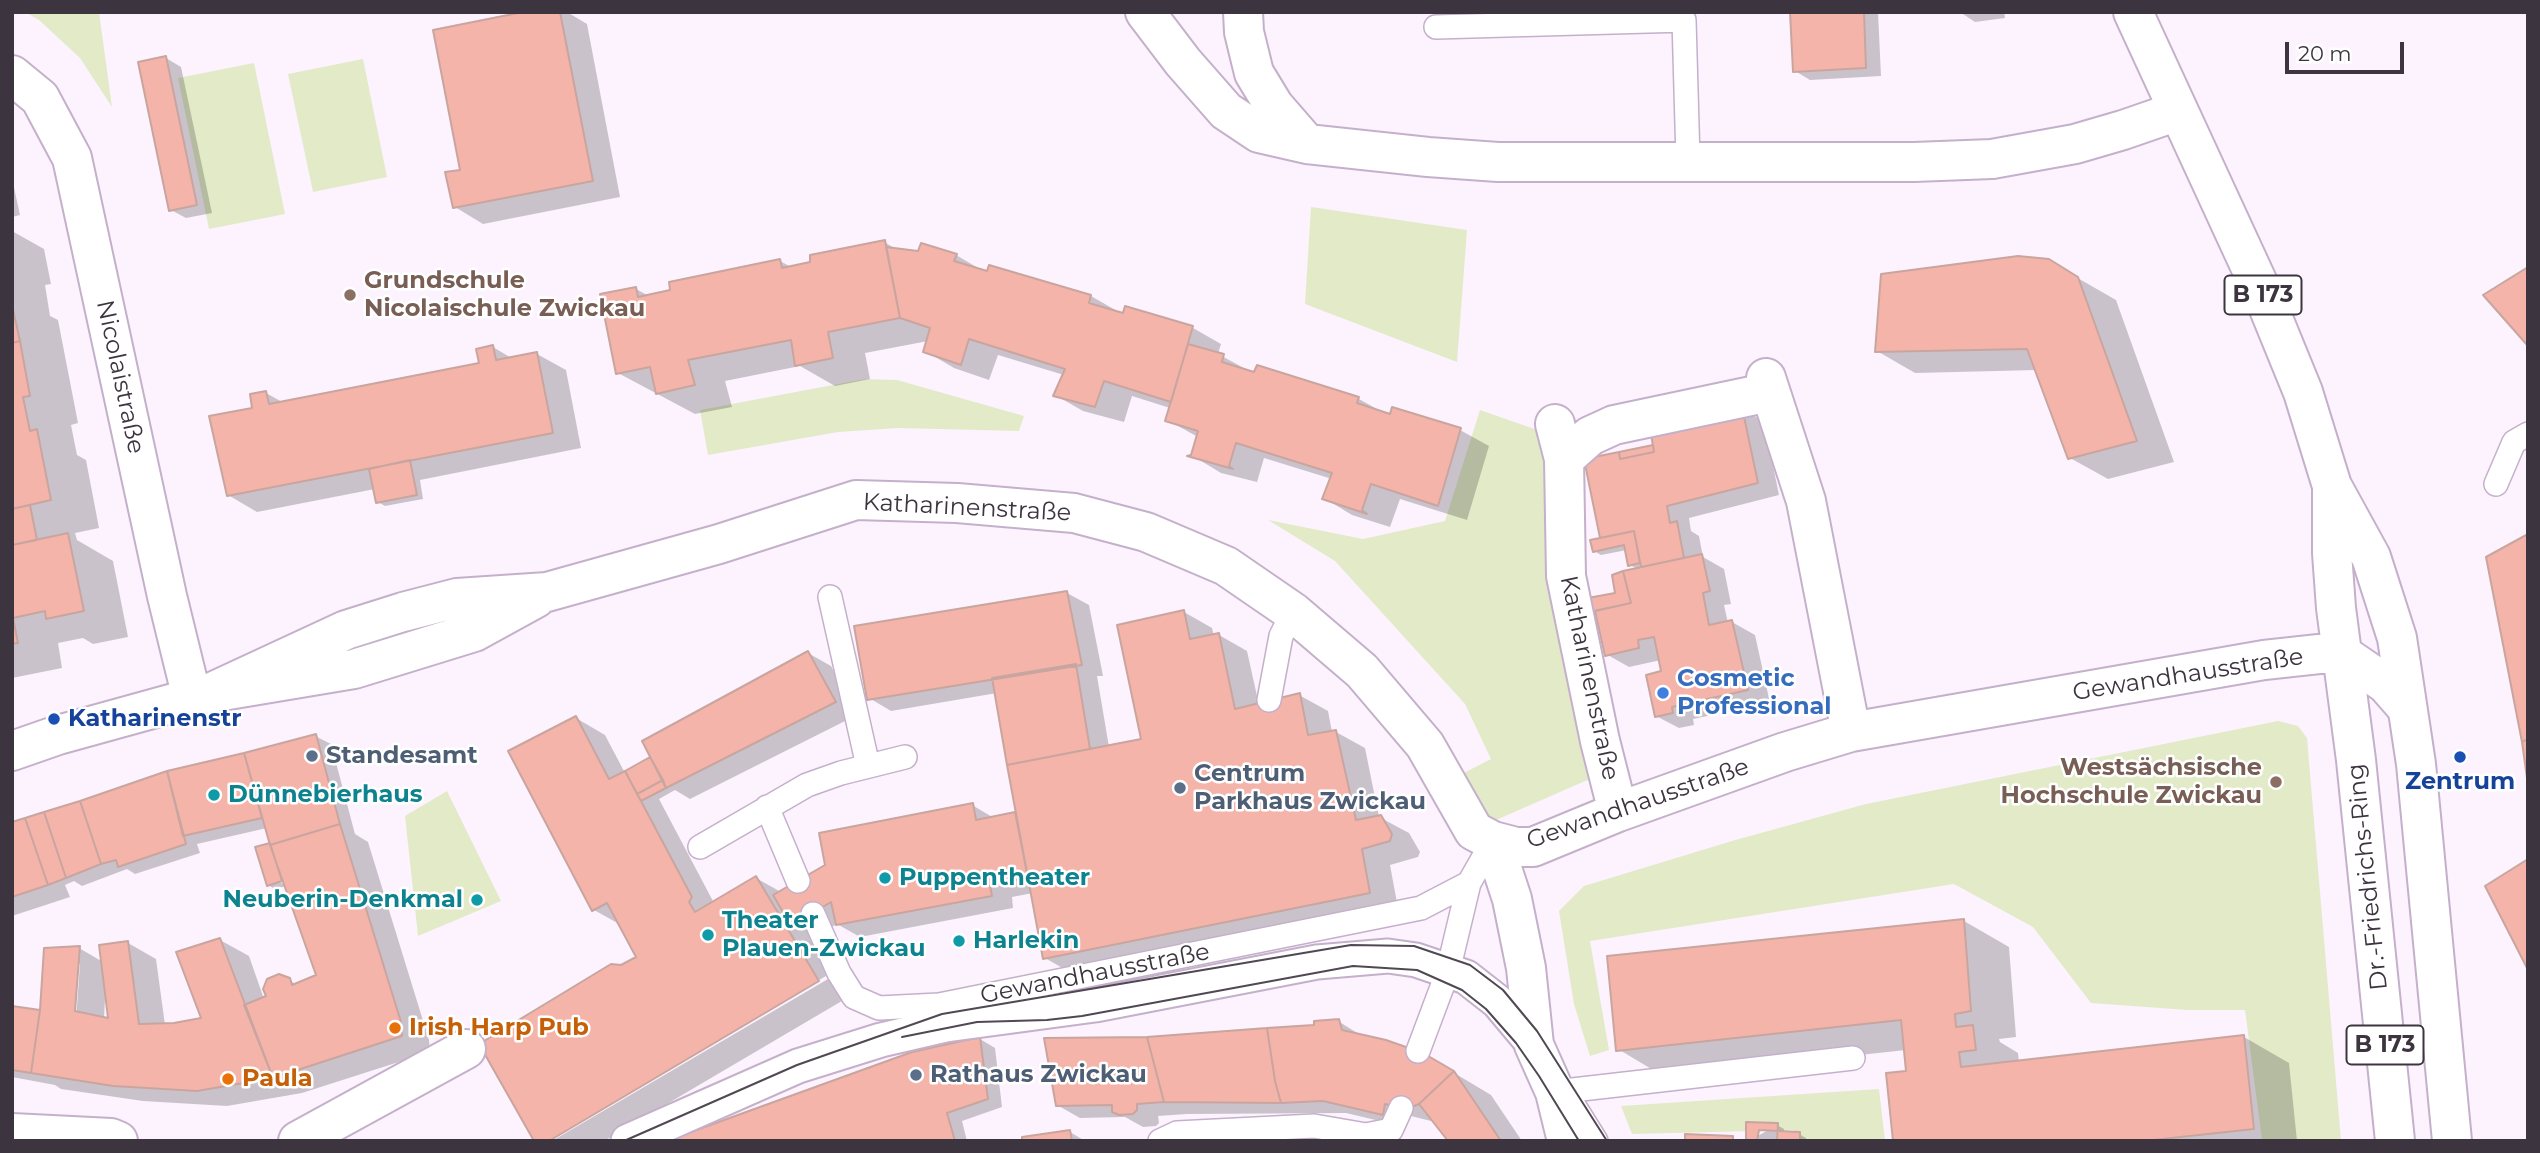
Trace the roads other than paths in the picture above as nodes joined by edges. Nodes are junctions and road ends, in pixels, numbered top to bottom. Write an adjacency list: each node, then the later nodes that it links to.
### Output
1 (1145, 12): 7 (street)
2 (1243, 12): 7 (street)
3 (2133, 12): 6 (street, B 173)
4 (1436, 27): 8 (lane)
5 (12, 75): 15 (street, Nicolaistraße)
6 (2178, 111): 8 (street); 11 (street, Dr.-Friedrichs-Ring / B 173)
7 (1307, 144): 8 (street)
8 (1688, 160)
9 (2528, 434): 10 (lane)
10 (2496, 484)
11 (2332, 486): 14 (street, Dr.-Friedrichs-Ring / B 173); 17 (street, Dr.-Friedrichs-Ring / B 173)
12 (830, 597): 21 (lane)
13 (1293, 612): 15 (street, Katharinenstraße); 16 (lane); 24 (street, Katharinenstraße)
14 (2342, 654): 17 (street); 18 (street, Gewandhausstraße); 43 (street, Dr.-Friedrichs-Ring / B 173)
15 (201, 695): 19 (street, Katharinenstraße)
16 (1269, 700)
17 (2407, 708): 44 (street, Dr.-Friedrichs-Ring / B 173)
18 (1851, 732): 23 (street, Gewandhausstraße); 23 (street, Katharinenstraße)
19 (12, 751)
20 (905, 757): 21 (lane)
21 (868, 766): 22 (lane)
22 (767, 807): 25 (lane); 26 (lane)
23 (1618, 812): 24 (street, Gewandhausstraße)
24 (1493, 841): 27 (lane, Gewandhausstraße); 30 (street)
25 (700, 846)
26 (798, 881)
27 (1469, 883): 28 (lane, Gewandhausstraße); 29 (lane)
28 (813, 914)
29 (1457, 974): 30 (street, Gewandhausstraße); 32 (lane); 39 (street, Gewandhausstraße)
30 (1534, 1045): 34 (street)
31 (466, 1049): 38 (street)
32 (1418, 1051)
33 (1853, 1058): 34 (lane)
34 (1560, 1091): 41 (street); 42 (lane)
35 (1401, 1108): 40 (lane)
36 (12, 1133): 37 (street)
37 (118, 1141)
38 (298, 1141)
39 (628, 1141)
40 (1160, 1141)
41 (1567, 1141)
42 (1596, 1141)
43 (2395, 1141)
44 (2452, 1141)

